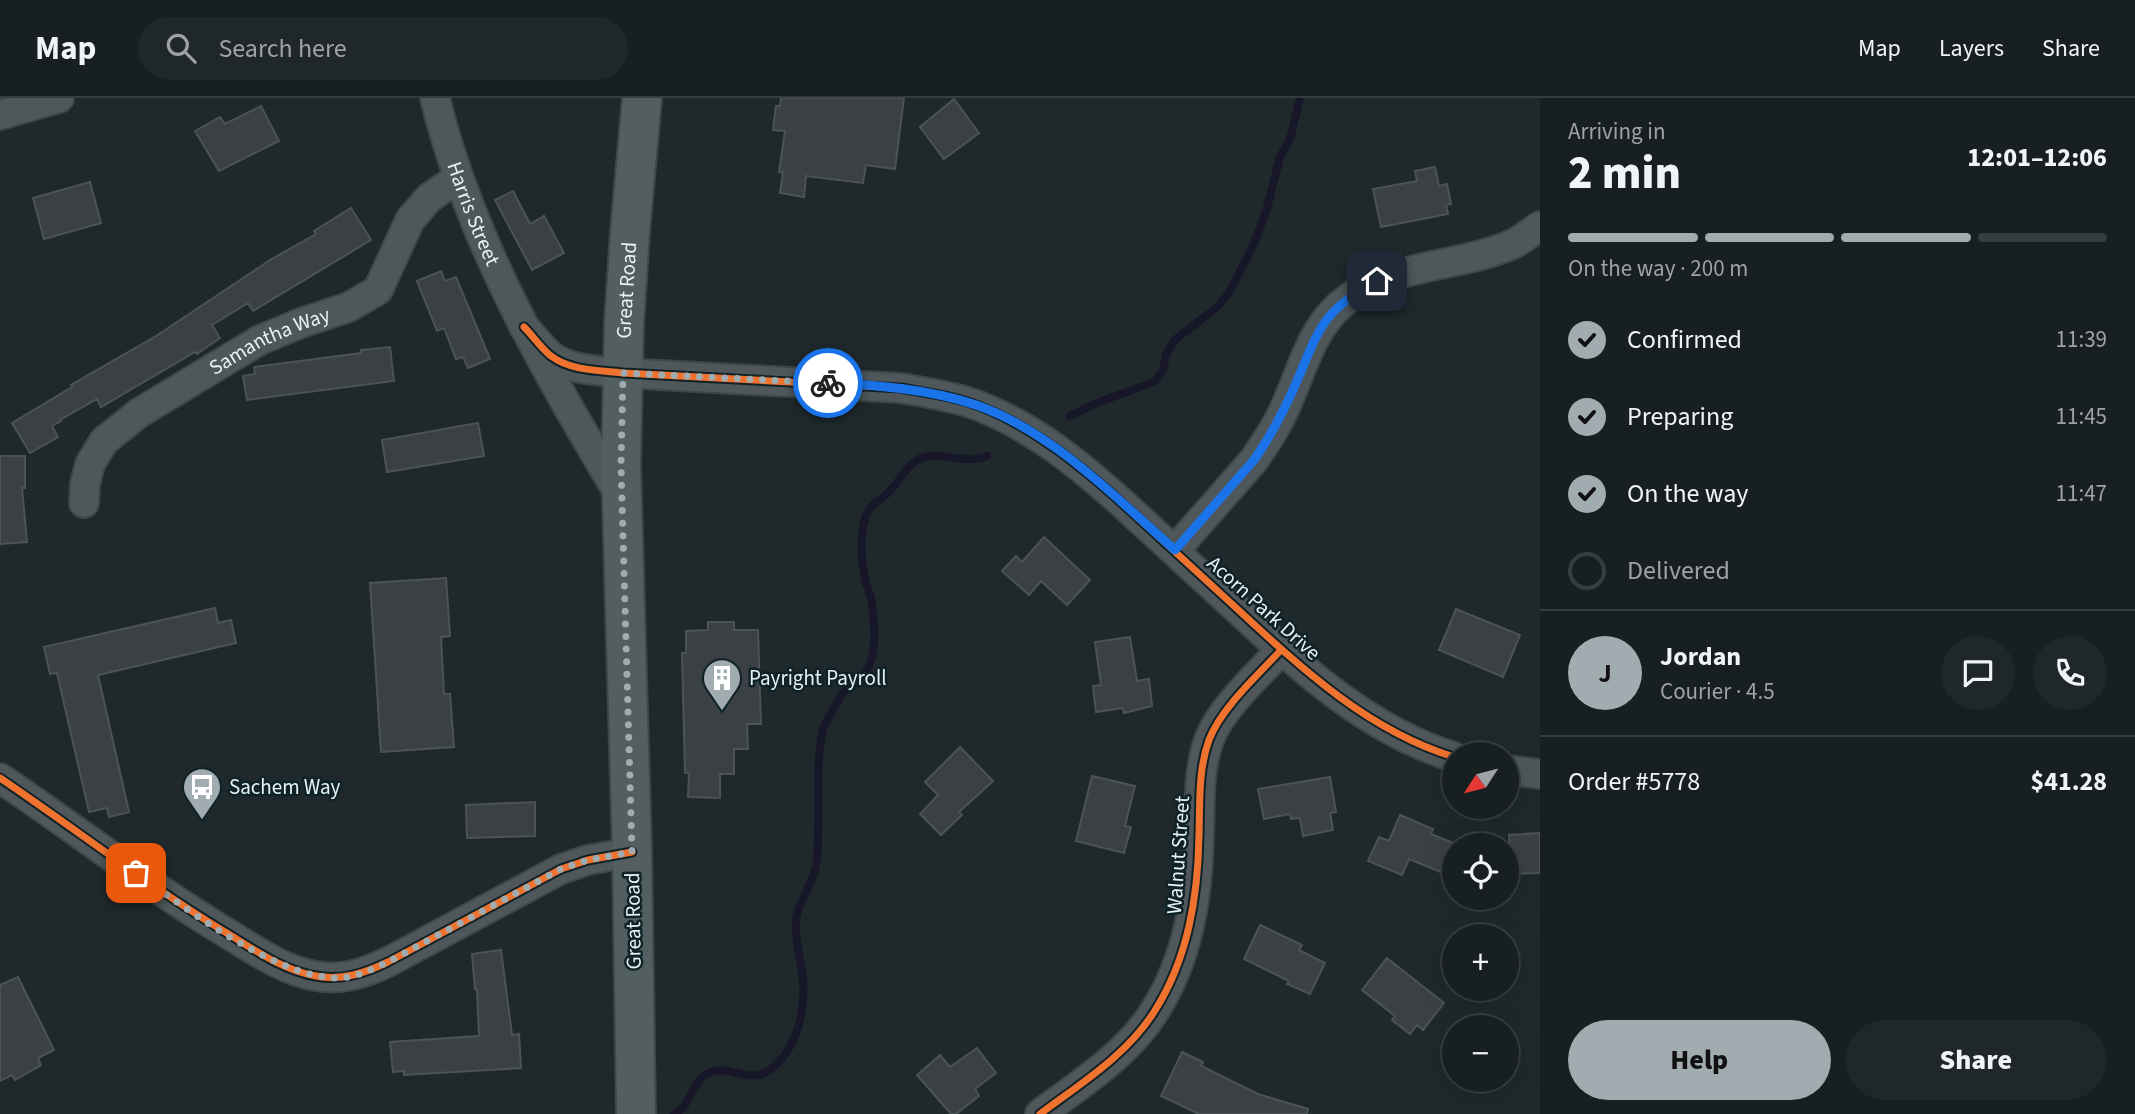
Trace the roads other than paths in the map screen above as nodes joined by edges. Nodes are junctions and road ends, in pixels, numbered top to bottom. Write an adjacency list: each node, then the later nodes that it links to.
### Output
1 (58, 98): 4 (street)
2 (435, 98): 5 (street, Harris Street)
3 (642, 98): 8 (main road, Great Road)
4 (0, 115)
5 (458, 178): 7 (street, Harris Street); 10 (street, Samantha Way)
6 (1540, 226): 11 (street)
7 (524, 327): 8 (street, Harris Street); 9 (street, Harris Street)
8 (623, 373): 9 (main road, Great Road); 11 (street, Acorn Park Drive)
9 (623, 500): 17 (main road, Great Road)
10 (84, 502)
11 (1175, 550): 12 (street, Acorn Park Drive)
12 (1282, 650): 13 (street, Acorn Park Drive); 19 (street, Walnut Street)
13 (1442, 753)
14 (1519, 771): 15 (street)
15 (1540, 774)
16 (0, 778): 17 (street)
17 (632, 852): 18 (main road, Great Road)
18 (636, 1114)
19 (1040, 1114)

